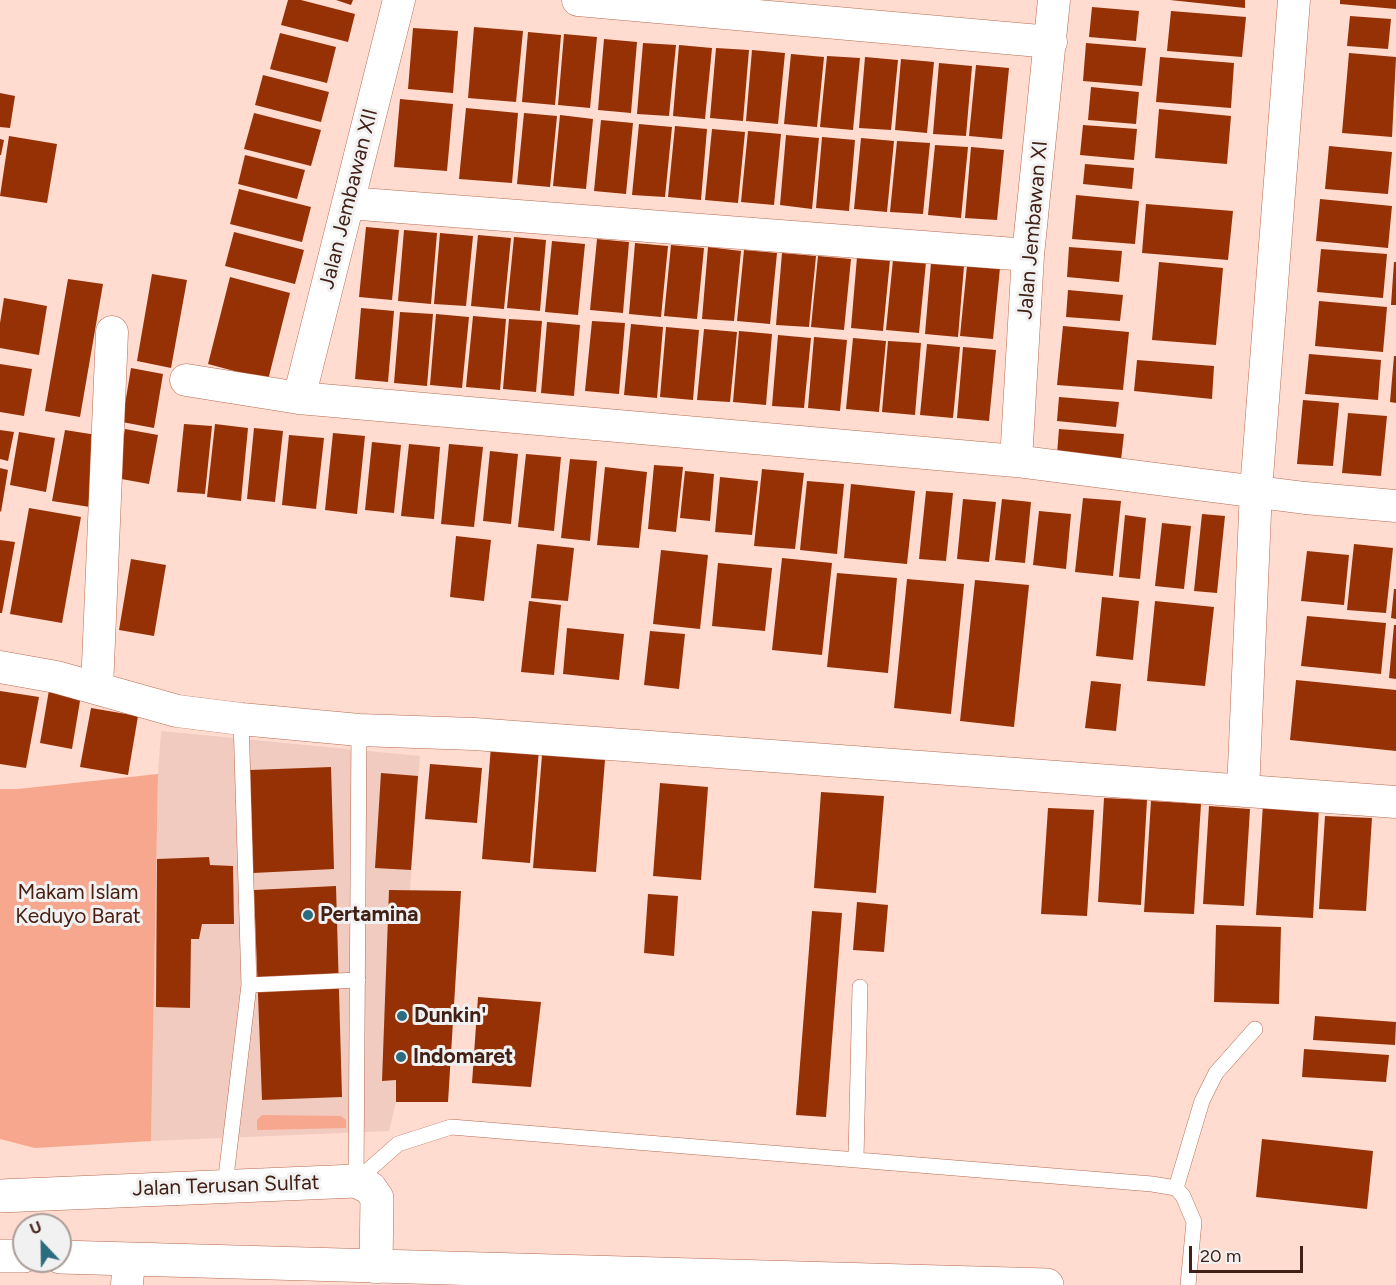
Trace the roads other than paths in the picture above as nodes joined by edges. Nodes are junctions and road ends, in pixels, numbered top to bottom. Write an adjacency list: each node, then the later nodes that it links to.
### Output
1 (399, 0): 6 (street, Jalan Jembawan XII)
2 (1054, 0): 5 (street, Jalan Jembawan XI)
3 (1294, 0): 12 (street)
4 (598, 1): 5 (street)
5 (1051, 42): 7 (street, Jalan Jembawan XI)
6 (348, 203): 7 (street); 10 (street, Jalan Jembawan XII)
7 (1028, 255): 11 (street, Jalan Jembawan XI)
8 (112, 332): 15 (street)
9 (186, 380): 10 (street)
10 (299, 398): 11 (street)
11 (1016, 461): 12 (street)
12 (1256, 490): 13 (street); 18 (street)
13 (1396, 506)
14 (0, 668): 15 (street)
15 (96, 687): 16 (street)
16 (241, 719): 17 (street); 21 (lane)
17 (359, 730): 18 (street); 20 (lane)
18 (1243, 791): 19 (street)
19 (1396, 802)
20 (358, 980): 21 (lane); 25 (lane)
21 (249, 985): 26 (lane)
22 (860, 987): 24 (lane)
23 (1255, 1029): 27 (lane)
24 (856, 1158): 25 (lane); 27 (lane)
25 (356, 1181): 26 (street, Jalan Terusan Sulfat); 30 (street)
26 (225, 1185): 28 (street, Jalan Terusan Sulfat)
27 (1176, 1188): 36 (lane)
28 (0, 1196)
29 (72, 1260): 31 (street)
30 (376, 1267): 32 (street); 33 (street)
31 (128, 1272): 32 (street)
32 (319, 1275)
33 (436, 1276): 34 (street)
34 (894, 1283): 35 (street)
35 (1047, 1285)
36 (1188, 1285)

